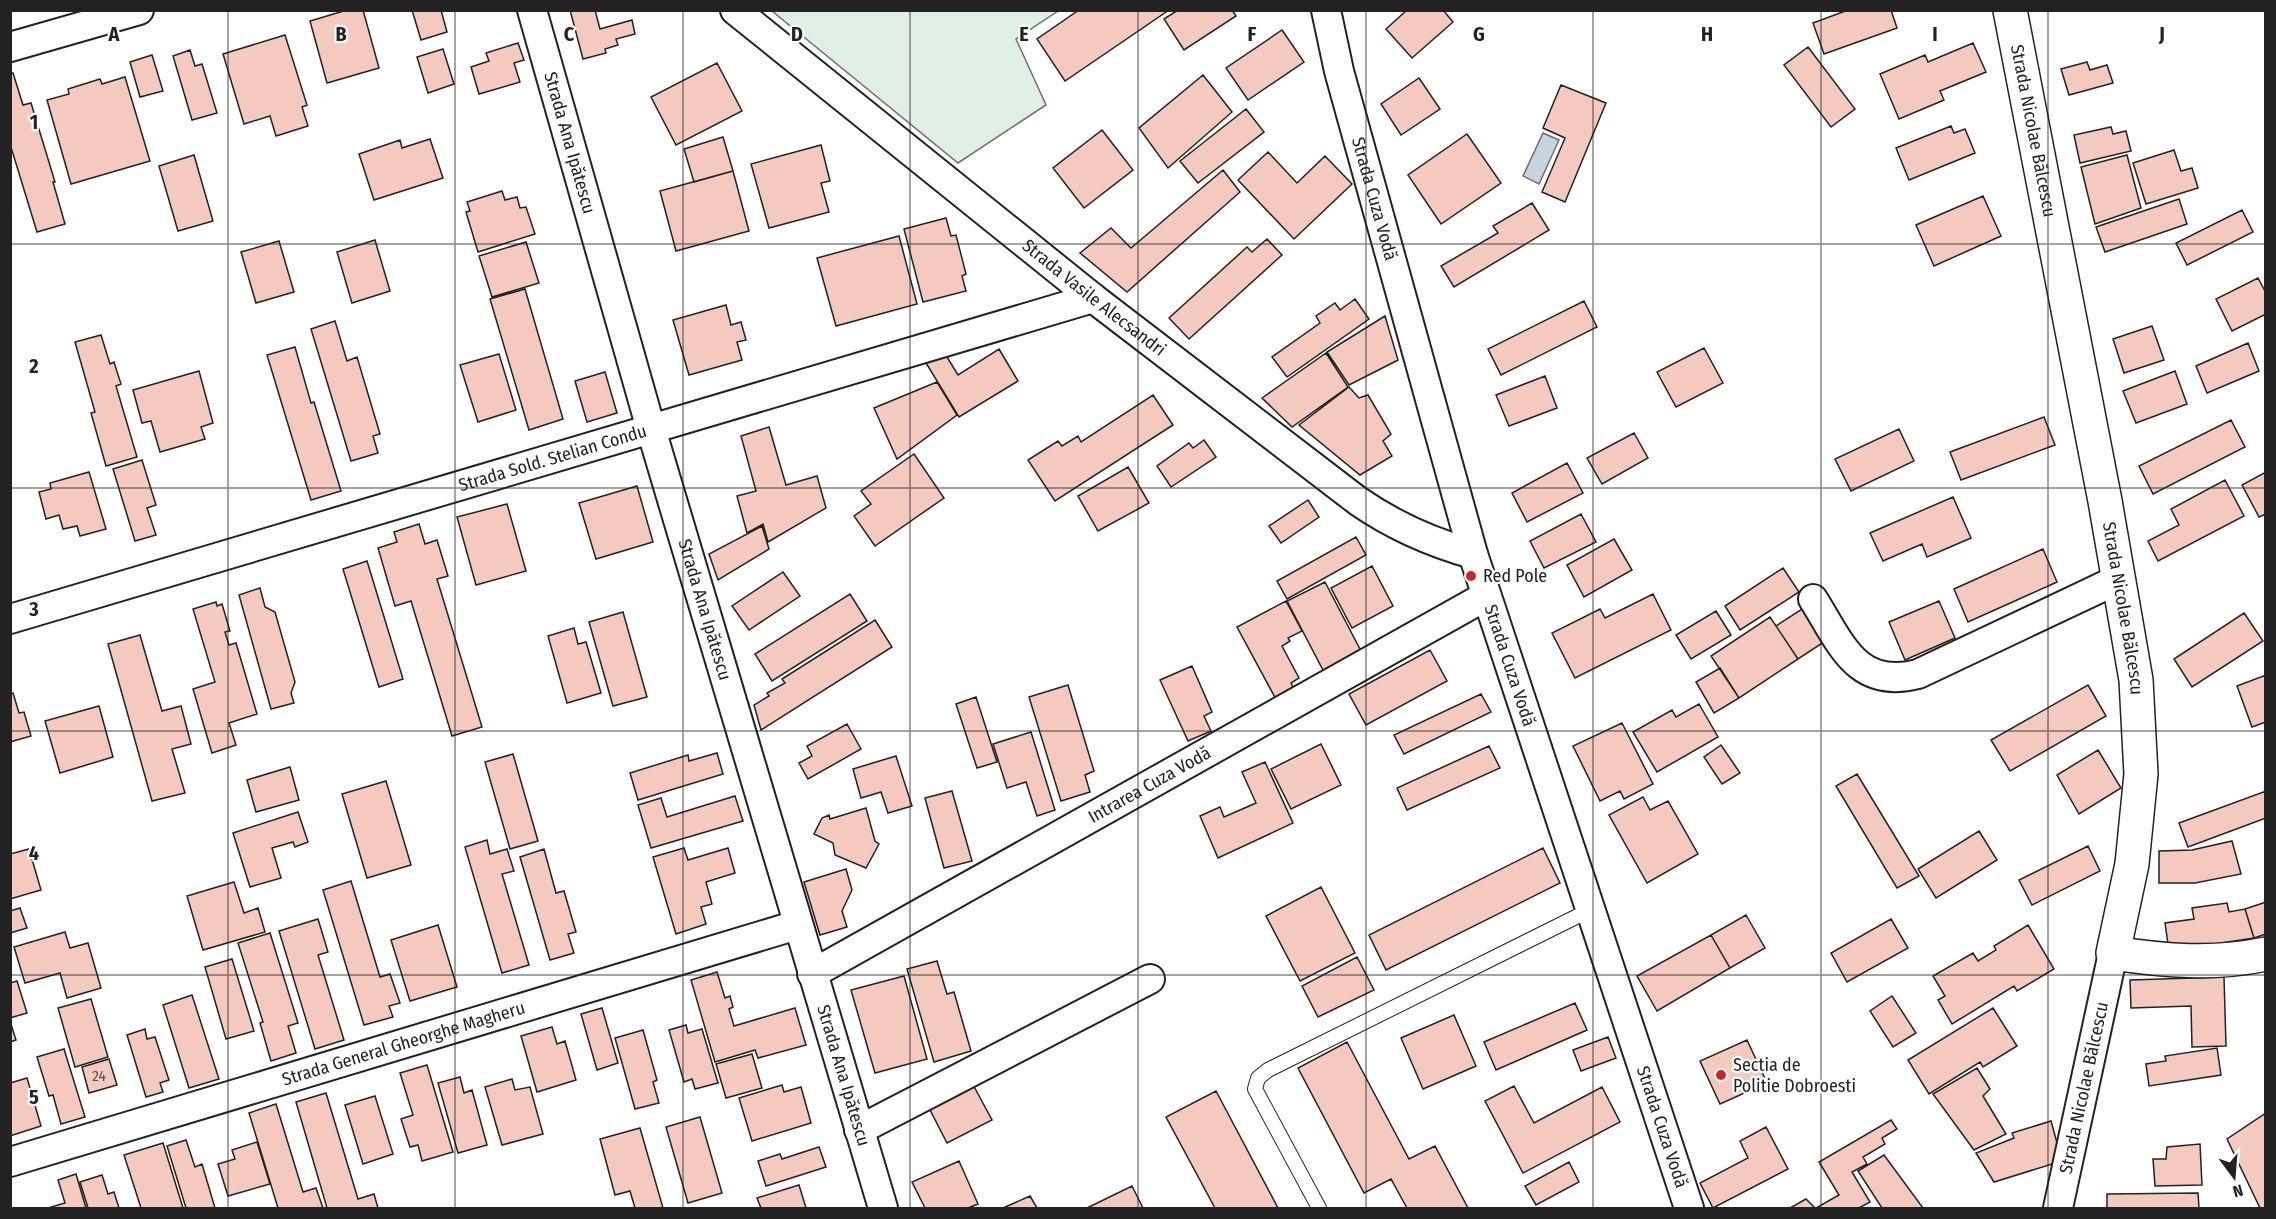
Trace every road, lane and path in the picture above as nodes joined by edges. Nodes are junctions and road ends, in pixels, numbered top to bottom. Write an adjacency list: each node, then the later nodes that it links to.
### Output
1 (139, 10): 6 (street)
2 (532, 10): 8 (street, Strada Ana Ipătescu)
3 (735, 10): 7 (street, Strada Vasile Alecsandri)
4 (1326, 10): 9 (street, Strada Cuza Vodă)
5 (2010, 10): 10 (street, Strada Nicolae Bălcescu)
6 (10, 47)
7 (1093, 298): 8 (street, Strada Sold. Stelian Condu); 9 (street, Strada Vasile Alecsandri)
8 (651, 429): 13 (street, Strada Sold. Stelian Condu); 15 (street, Strada Ana Ipătescu)
9 (1473, 554): 11 (street, Strada Cuza Vodă)
10 (2119, 579): 12 (street); 16 (street, Strada Nicolae Bălcescu)
11 (1486, 596): 14 (street, Strada Cuza Vodă); 18 (street, Intrarea Cuza Vodă)
12 (1813, 599)
13 (10, 619)
14 (1590, 910): 23 (lane); 24 (street, Strada Cuza Vodă)
15 (797, 925): 18 (street, Strada Ana Ipătescu); 21 (street, Strada General Gheorghe Magheru)
16 (2113, 953): 17 (street); 25 (street, Strada Nicolae Bălcescu)
17 (2265, 954)
18 (812, 974): 20 (street, Strada Ana Ipătescu)
19 (1150, 979): 20 (street)
20 (859, 1130): 22 (street, Strada Ana Ipătescu)
21 (10, 1162)
22 (883, 1209)
23 (1319, 1209)
24 (1689, 1209)
25 (2058, 1209)

